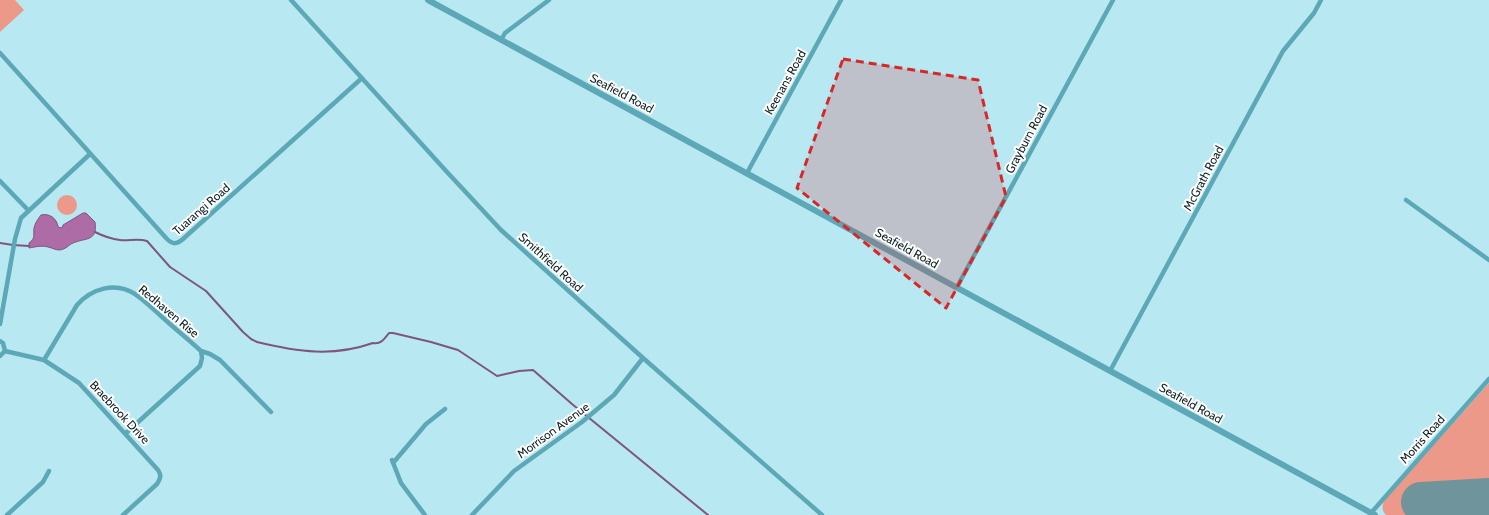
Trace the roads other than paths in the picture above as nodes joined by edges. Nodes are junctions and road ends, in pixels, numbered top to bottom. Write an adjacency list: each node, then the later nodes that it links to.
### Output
1 (291, 0): 9 (street, Smithfield Road)
2 (428, 0): 7 (street, Seafield Road)
3 (549, 0): 7 (street)
4 (842, 0): 11 (street, Keenans Road)
5 (1113, 0): 16 (street, Grayburn Road)
6 (1321, 0): 24 (street, McGrath Road)
7 (501, 40): 11 (street, Seafield Road)
8 (0, 53): 10 (street, Tuarangi Road)
9 (362, 78): 10 (street, Tuarangi Road); 22 (street, Smithfield Road)
10 (90, 154): 14 (street)
11 (747, 173): 16 (street, Seafield Road)
12 (0, 181): 14 (street)
13 (1406, 200): 15 (street)
14 (28, 210): 17 (street)
15 (1489, 260)
16 (957, 287): 24 (street, Seafield Road)
17 (0, 324)
18 (0, 341): 19 (street)
19 (5, 351): 21 (street); 23 (street, Braebrook Drive)
20 (201, 351): 23 (street, Redhaven Rise); 27 (street); 28 (street, Redhaven Rise)
21 (0, 356)
22 (643, 358): 34 (street, Morrison Avenue); 35 (street, Smithfield Road)
23 (44, 360): 28 (street, Braebrook Drive)
24 (1110, 371): 30 (street, Seafield Road)
25 (1489, 379): 30 (street, Morris Road)
26 (445, 409): 33 (street)
27 (271, 412)
28 (126, 433): 32 (street, Braebrook Drive)
29 (49, 471): 31 (street)
30 (1373, 514)
31 (7, 515)
32 (123, 515)
33 (424, 515)
34 (472, 515)
35 (822, 515)

